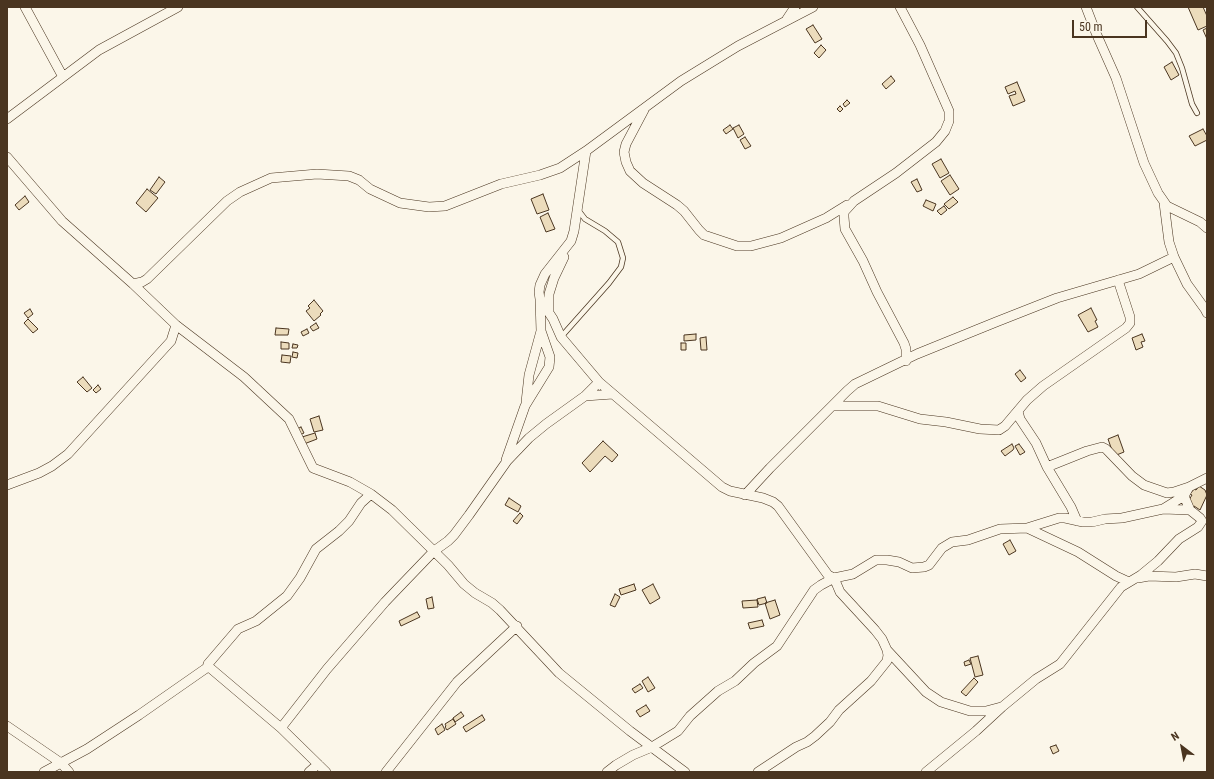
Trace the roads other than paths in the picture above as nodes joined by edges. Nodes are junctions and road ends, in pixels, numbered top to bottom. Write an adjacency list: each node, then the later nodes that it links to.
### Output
1 (25, 7): 9 (street)
2 (795, 7): 8 (street)
3 (812, 7): 8 (street)
4 (900, 7): 15 (street)
5 (1086, 7): 16 (street)
6 (1137, 7): 11 (lane)
7 (173, 8): 9 (street)
8 (786, 20): 10 (street)
9 (62, 77): 12 (street)
10 (646, 107): 13 (street); 15 (street)
11 (1197, 113)
12 (7, 119)
13 (586, 151): 17 (street); 22 (street)
14 (7, 157): 22 (street)
15 (854, 201): 29 (street)
16 (1164, 203): 18 (street); 20 (street)
17 (577, 209): 19 (street); 28 (lane)
18 (1207, 228)
19 (571, 241): 23 (street); 24 (street)
20 (1174, 256): 21 (street); 25 (street)
21 (1118, 280): 29 (street); 35 (street)
22 (133, 284): 26 (street)
23 (540, 298): 24 (street); 27 (street)
24 (549, 312): 28 (street)
25 (1207, 313)
26 (176, 325): 39 (street); 41 (street)
27 (541, 331): 33 (street); 33 (street)
28 (561, 337): 30 (street)
29 (906, 361): 34 (street)
30 (599, 382): 31 (street); 32 (street)
31 (613, 394): 32 (street); 42 (street)
32 (585, 396): 36 (street)
33 (525, 406): 36 (street)
34 (832, 406): 35 (street); 42 (street)
35 (1018, 411): 37 (street)
36 (504, 465): 48 (street)
37 (1047, 467): 40 (street); 46 (street)
38 (1207, 478): 40 (street)
39 (7, 485)
40 (1189, 487): 43 (street)
41 (372, 494): 48 (street); 54 (street)
42 (745, 495): 50 (street)
43 (1184, 496): 44 (street); 45 (street)
44 (1163, 509): 45 (street); 46 (street)
45 (1190, 510): 51 (street)
46 (1077, 521): 47 (street)
47 (1028, 528): 50 (street); 51 (street)
48 (434, 551): 52 (street); 57 (street)
49 (1207, 576): 51 (street)
50 (834, 578): 53 (street); 58 (street)
51 (1133, 580): 55 (street)
52 (517, 626): 58 (street); 65 (street)
53 (887, 650): 55 (street); 68 (street)
54 (207, 668): 57 (street); 59 (street)
55 (1002, 707): 69 (street)
56 (7, 726): 59 (street)
57 (281, 728): 60 (street)
58 (652, 747): 66 (street); 67 (street)
59 (61, 763): 61 (street); 62 (street)
60 (318, 764): 63 (street); 64 (street)
61 (44, 772)
62 (69, 772)
63 (309, 772)
64 (326, 772)
65 (386, 772)
66 (607, 772)
67 (685, 772)
68 (758, 772)
69 (926, 772)

